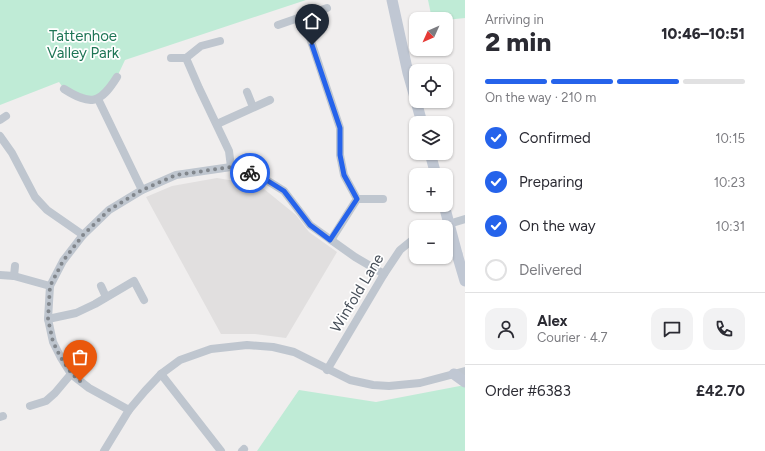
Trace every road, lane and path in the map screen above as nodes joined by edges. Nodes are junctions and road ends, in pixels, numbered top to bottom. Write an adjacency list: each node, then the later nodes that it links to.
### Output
1 (392, 0): 8 (street)
2 (327, 8): 3 (street)
3 (303, 17): 4 (street); 19 (street)
4 (278, 25)
5 (220, 41): 7 (street)
6 (172, 58): 7 (street)
7 (186, 58): 15 (street)
8 (409, 72)
9 (117, 77): 12 (street)
10 (64, 89): 12 (street)
11 (247, 92): 14 (street)
12 (98, 99): 18 (street)
13 (270, 100): 14 (street)
14 (253, 107): 15 (street)
15 (217, 124): 17 (street)
16 (0, 136): 24 (street)
17 (231, 167): 18 (street); 25 (street)
18 (142, 190): 24 (street)
19 (357, 199): 20 (street); 25 (street)
20 (383, 199)
21 (446, 212): 31 (street, bridge)
22 (465, 219): 23 (street)
23 (453, 223)
24 (83, 235): 32 (street)
25 (330, 240): 28 (street)
26 (409, 243): 28 (street, Winfold Lane)
27 (15, 266): 30 (street)
28 (384, 274): 37 (street, Winfold Lane)
29 (0, 275): 30 (street)
30 (14, 276): 32 (street)
31 (465, 281)
32 (50, 286): 36 (street)
33 (101, 286): 34 (street)
34 (106, 297): 35 (street); 36 (street)
35 (144, 300)
36 (48, 319): 39 (street)
37 (327, 370): 38 (street); 40 (street)
38 (460, 373): 41 (street)
39 (72, 374): 42 (street); 43 (street)
40 (161, 374): 43 (street); 45 (street)
41 (465, 382)
42 (30, 406)
43 (128, 410): 44 (street)
44 (104, 451)
45 (220, 451)

